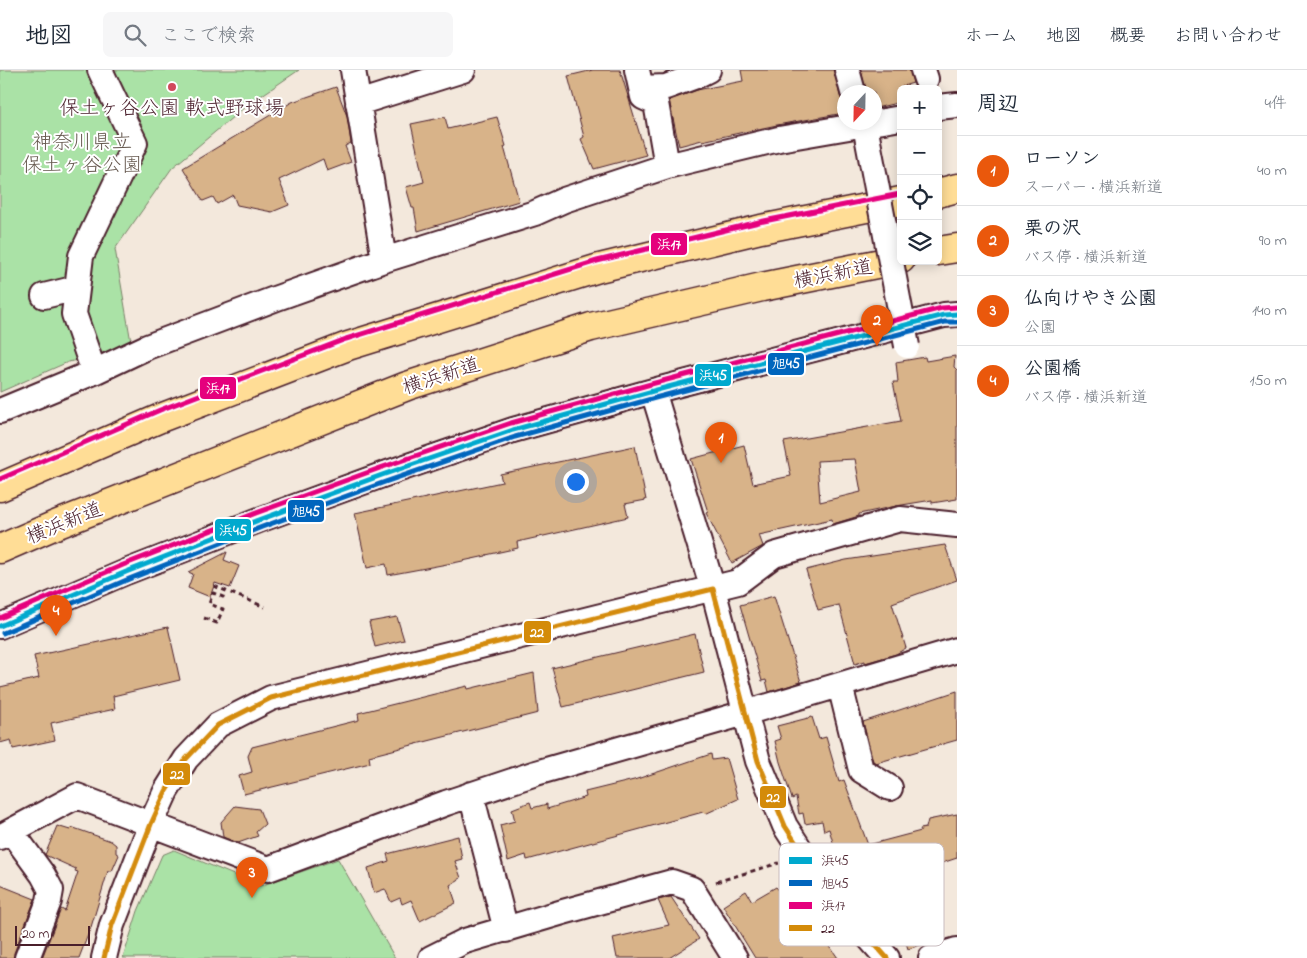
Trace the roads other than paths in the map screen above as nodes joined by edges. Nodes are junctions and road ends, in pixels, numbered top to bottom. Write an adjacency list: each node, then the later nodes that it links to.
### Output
1 (100, 70): 21 (street)
2 (353, 70): 8 (street)
3 (463, 70): 8 (street)
4 (708, 70): 6 (street)
5 (847, 70): 7 (street)
6 (639, 79): 13 (street)
7 (851, 85)
8 (358, 103): 19 (street)
9 (897, 119): 10 (street)
10 (882, 123)
11 (849, 130): 13 (street)
12 (864, 130): 24 (street, bridge)
13 (667, 166): 19 (street)
14 (957, 190): 15 (highway)
15 (942, 193)
16 (897, 202): 28 (highway)
17 (957, 248): 18 (highway)
18 (942, 250)
19 (384, 260): 25 (street)
20 (897, 260): 30 (highway, 横浜新道)
21 (77, 288): 22 (street); 25 (street)
22 (44, 296)
23 (957, 314): 26 (street)
24 (907, 346)
25 (94, 372): 27 (street)
26 (653, 391): 31 (street); 32 (street)
27 (0, 411)
28 (0, 487)
29 (957, 525): 31 (street)
30 (0, 549)
31 (713, 589): 35 (street); 38 (street)
32 (0, 626)
33 (957, 650): 34 (street)
34 (840, 685): 35 (street); 36 (street)
35 (745, 713): 37 (street); 40 (street)
36 (890, 788)
37 (471, 794): 38 (street); 41 (street)
38 (152, 824): 39 (street); 46 (street)
39 (6, 834): 45 (street)
40 (796, 843)
41 (506, 930): 44 (street); 48 (street)
42 (877, 946): 49 (street)
43 (957, 950): 50 (street)
44 (461, 952): 47 (street)
45 (26, 958)
46 (104, 958)
47 (431, 958)
48 (735, 958)
49 (888, 958)
50 (931, 958)

